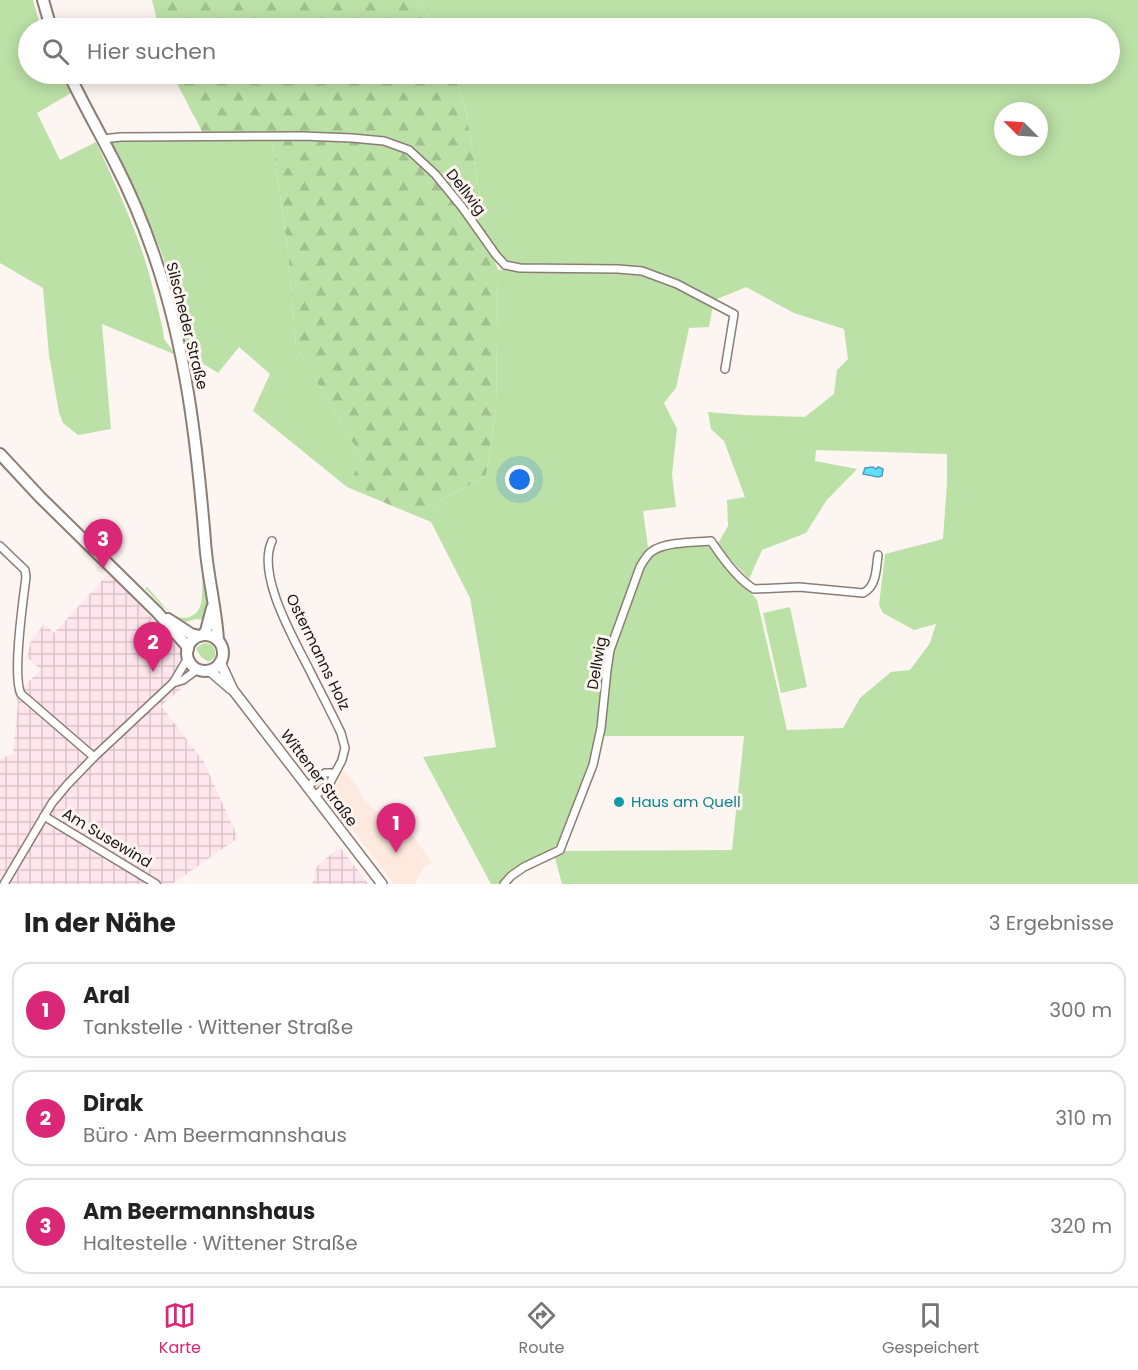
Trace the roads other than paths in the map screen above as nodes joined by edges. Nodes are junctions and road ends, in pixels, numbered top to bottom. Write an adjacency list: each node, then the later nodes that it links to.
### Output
1 (43, 0): 2 (main road)
2 (48, 18)
3 (74, 84): 4 (main road, Silscheder Straße)
4 (102, 139): 5 (street, Dellwig); 10 (main road, Silscheder Straße)
5 (725, 369)
6 (0, 454): 11 (main road)
7 (272, 541): 20 (street, Ostermanns Holz)
8 (0, 546): 19 (street)
9 (878, 555): 27 (street, Dellwig)
10 (213, 605): 12 (main road, Silscheder Straße); 13 (main road, Silscheder Straße)
11 (157, 612): 12 (main road); 14 (main road)
12 (201, 636): 13 (main road); 14 (main road)
13 (218, 640): 15 (main road)
14 (188, 654): 16 (main road); 17 (street)
15 (220, 662): 16 (main road); 18 (main road, Wittener Straße)
16 (204, 670): 17 (street); 18 (main road, Wittener Straße)
17 (173, 683): 19 (street)
18 (233, 690): 21 (main road, Wittener Straße)
19 (94, 757): 23 (street)
20 (334, 773): 21 (street); 22 (street, Ostermanns Holz)
21 (308, 786): 22 (main road, Wittener Straße)
22 (315, 796): 26 (main road, Wittener Straße)
23 (44, 816): 24 (street); 25 (street, Am Susewind)
24 (4, 884)
25 (156, 884)
26 (382, 884)
27 (504, 884)

